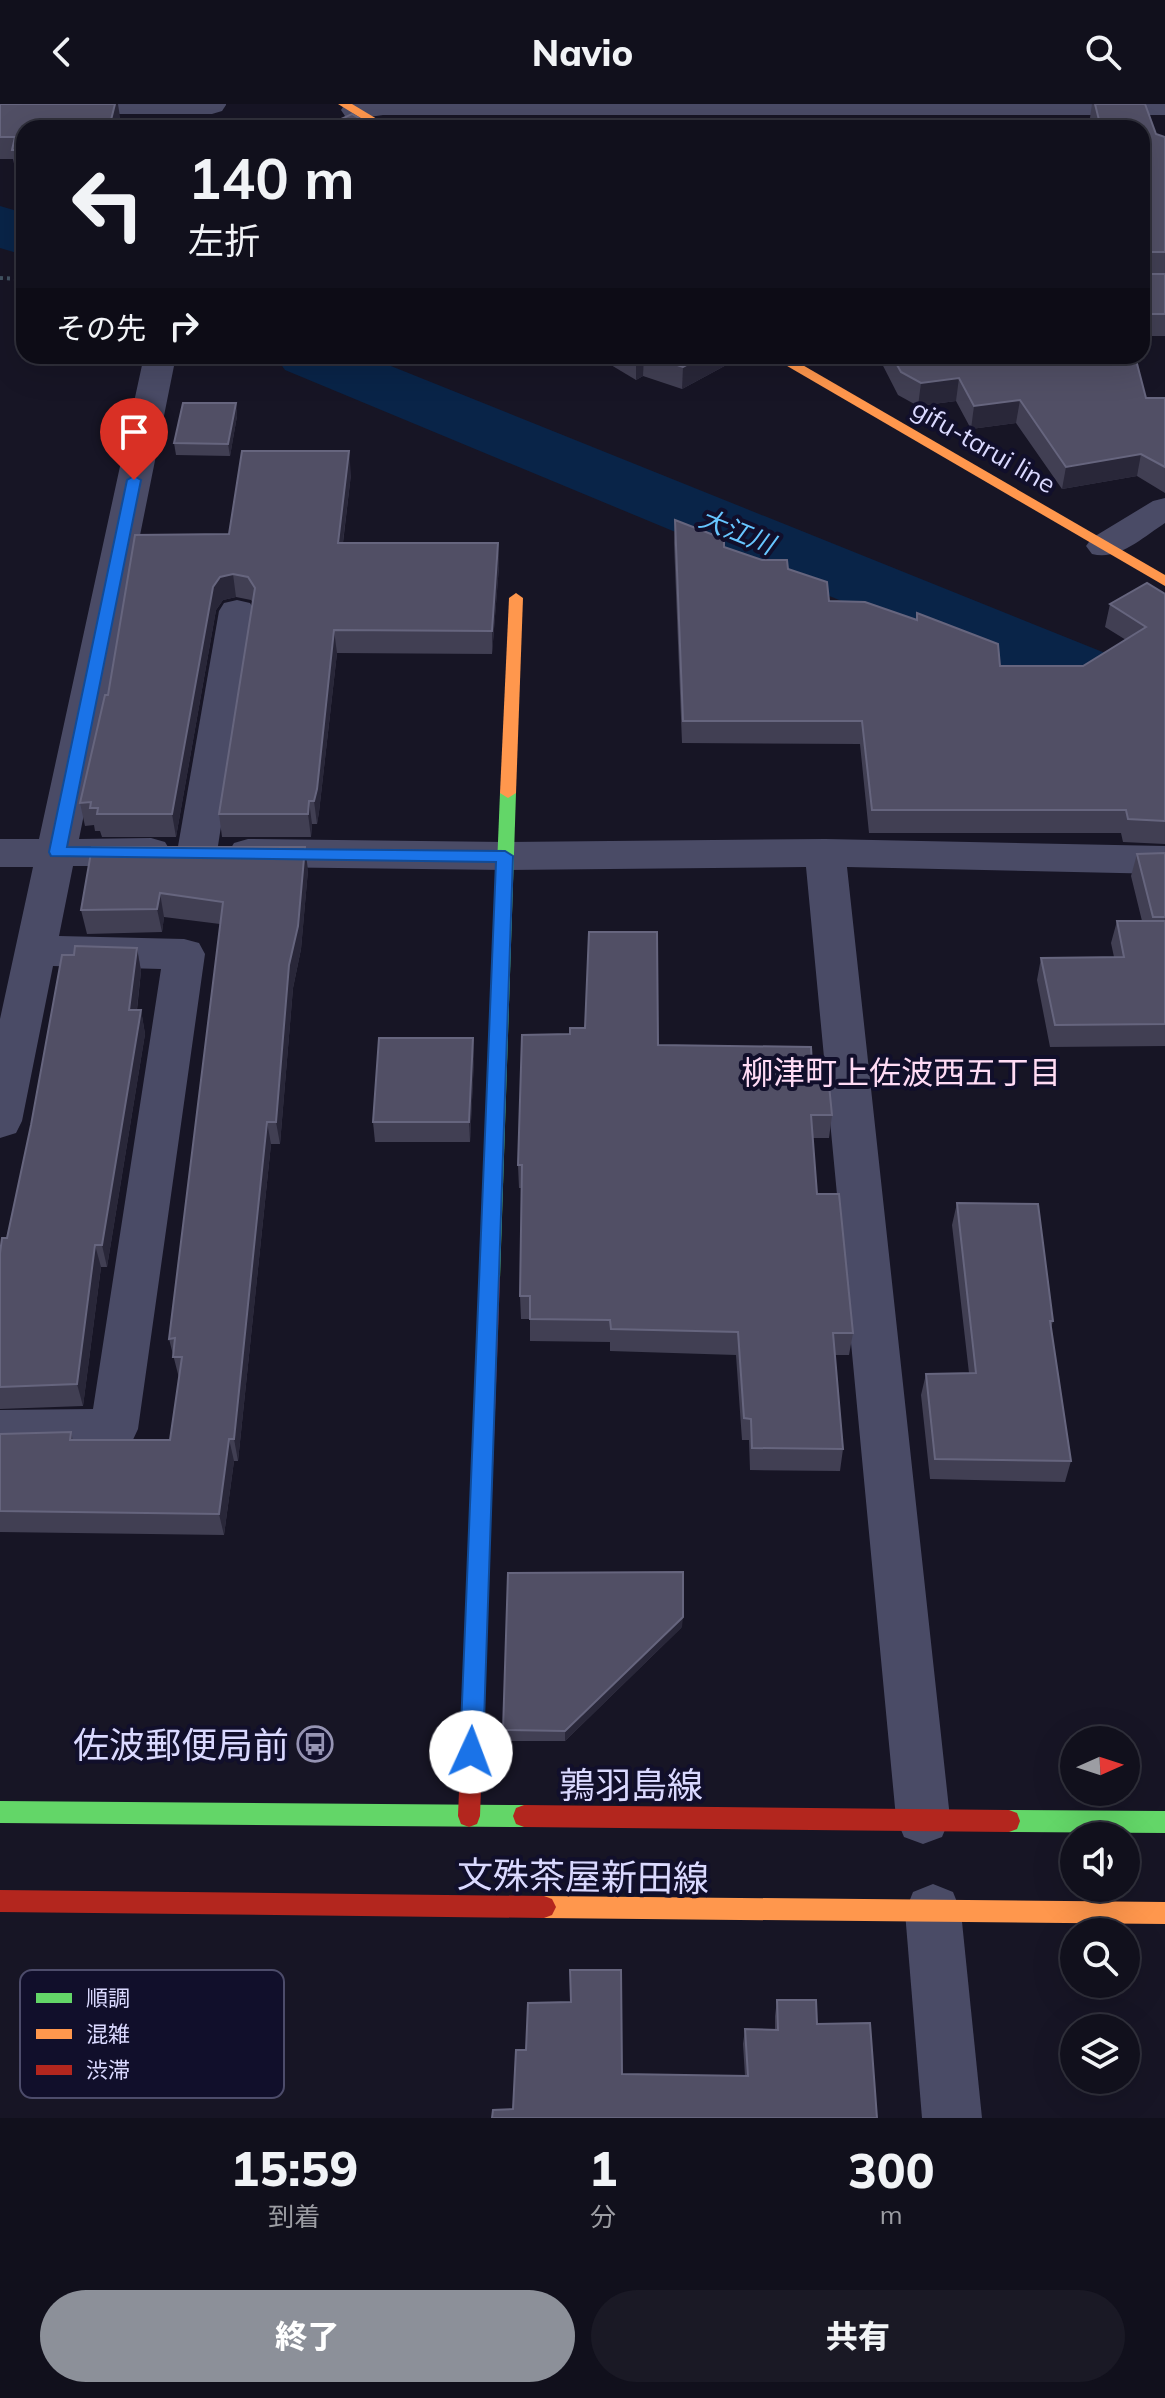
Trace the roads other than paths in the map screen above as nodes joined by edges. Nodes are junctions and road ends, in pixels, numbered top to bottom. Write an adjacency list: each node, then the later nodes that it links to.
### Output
1 (212, 104): 2 (street)
2 (2, 105)
3 (350, 107): 4 (street); 5 (main road)
4 (1159, 116)
5 (372, 120)
6 (158, 364): 13 (street)
7 (791, 364): 9 (main road, gifu-tarui line)
8 (1165, 508): 9 (street)
9 (1104, 546): 10 (main road, gifu-tarui line)
10 (1165, 581)
11 (516, 598): 17 (main road)
12 (237, 611): 14 (street)
13 (57, 852): 14 (street); 15 (street); 19 (street)
14 (197, 852): 17 (street)
15 (0, 853)
16 (825, 853): 17 (street); 18 (street); 24 (street)
17 (505, 856): 23 (main road)
18 (1165, 860)
19 (36, 951): 20 (street); 21 (street)
20 (0, 1121)
21 (0, 1431)
22 (0, 1812): 23 (main road, 鶉羽島線)
23 (469, 1816): 24 (main road, 鶉羽島線)
24 (923, 1818): 25 (main road, 鶉羽島線)
25 (1165, 1822)
26 (0, 1901): 27 (main road, 文殊茶屋新田線)
27 (933, 1912): 28 (main road, 文殊茶屋新田線); 29 (street)
28 (1165, 1913)
29 (952, 2118)

